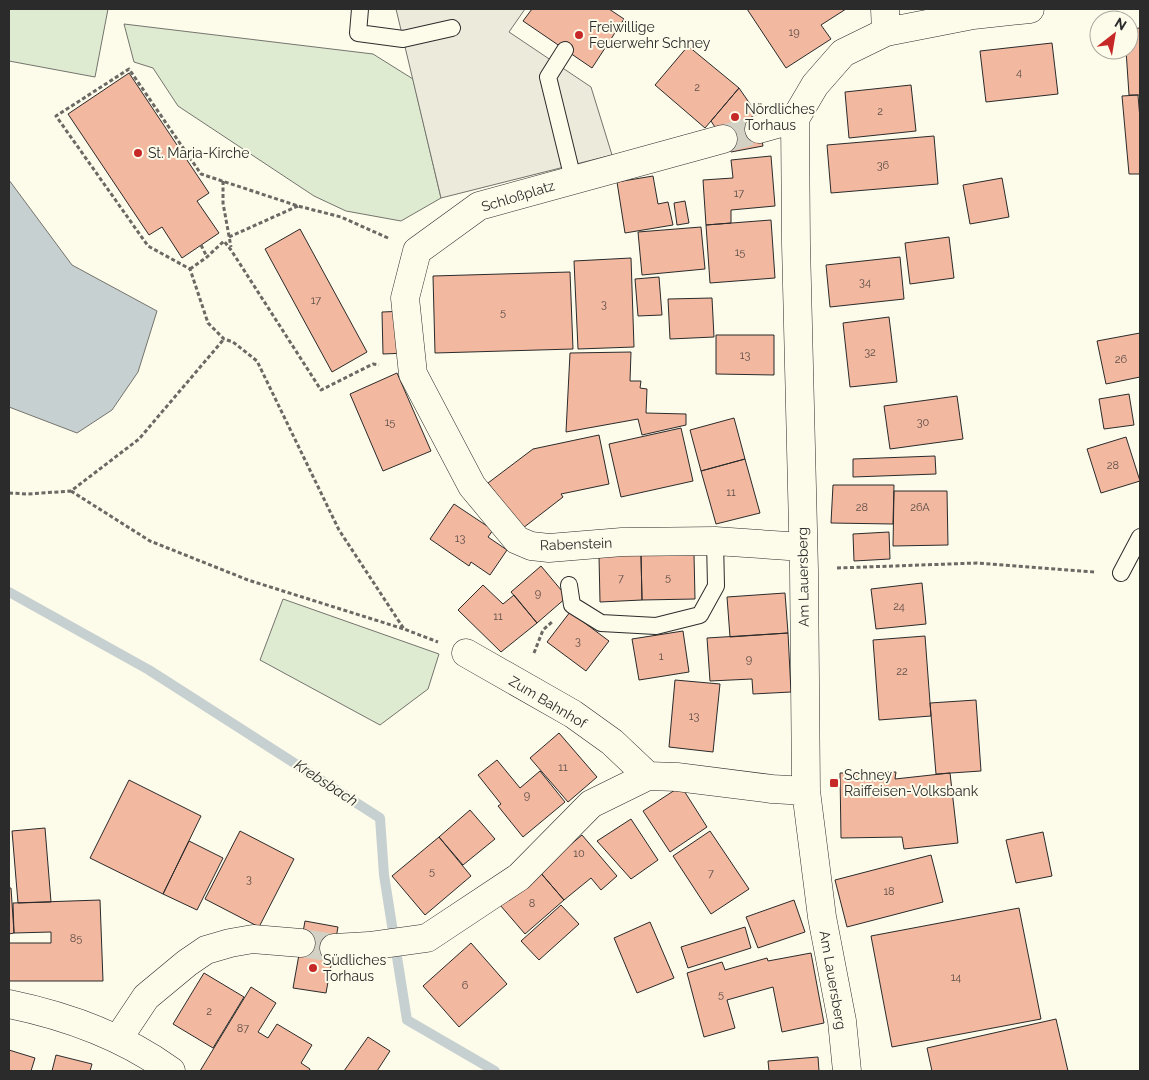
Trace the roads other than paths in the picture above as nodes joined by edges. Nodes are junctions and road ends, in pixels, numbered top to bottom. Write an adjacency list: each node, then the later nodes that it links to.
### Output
1 (360, 9): 4 (lane)
2 (1030, 9): 3 (street)
3 (886, 21): 6 (street)
4 (452, 28)
5 (566, 50): 9 (lane)
6 (795, 119): 7 (street); 13 (street, Am Lauersberg)
7 (759, 129)
8 (722, 139): 9 (street, Schloßplatz)
9 (574, 180): 10 (street, Schloßplatz)
10 (413, 374): 12 (street, Rabenstein)
11 (1140, 537): 14 (lane)
12 (715, 541): 13 (street, Rabenstein); 15 (lane)
13 (803, 547): 18 (street, Am Lauersberg)
14 (1121, 573)
15 (568, 585)
16 (466, 653): 17 (street, Zum Bahnhof)
17 (648, 776): 18 (street); 20 (street)
18 (806, 791): 24 (street, Am Lauersberg)
19 (301, 943): 22 (street)
20 (334, 948)
21 (9, 1004): 22 (street)
22 (118, 1039): 23 (street)
23 (171, 1071)
24 (847, 1071)

